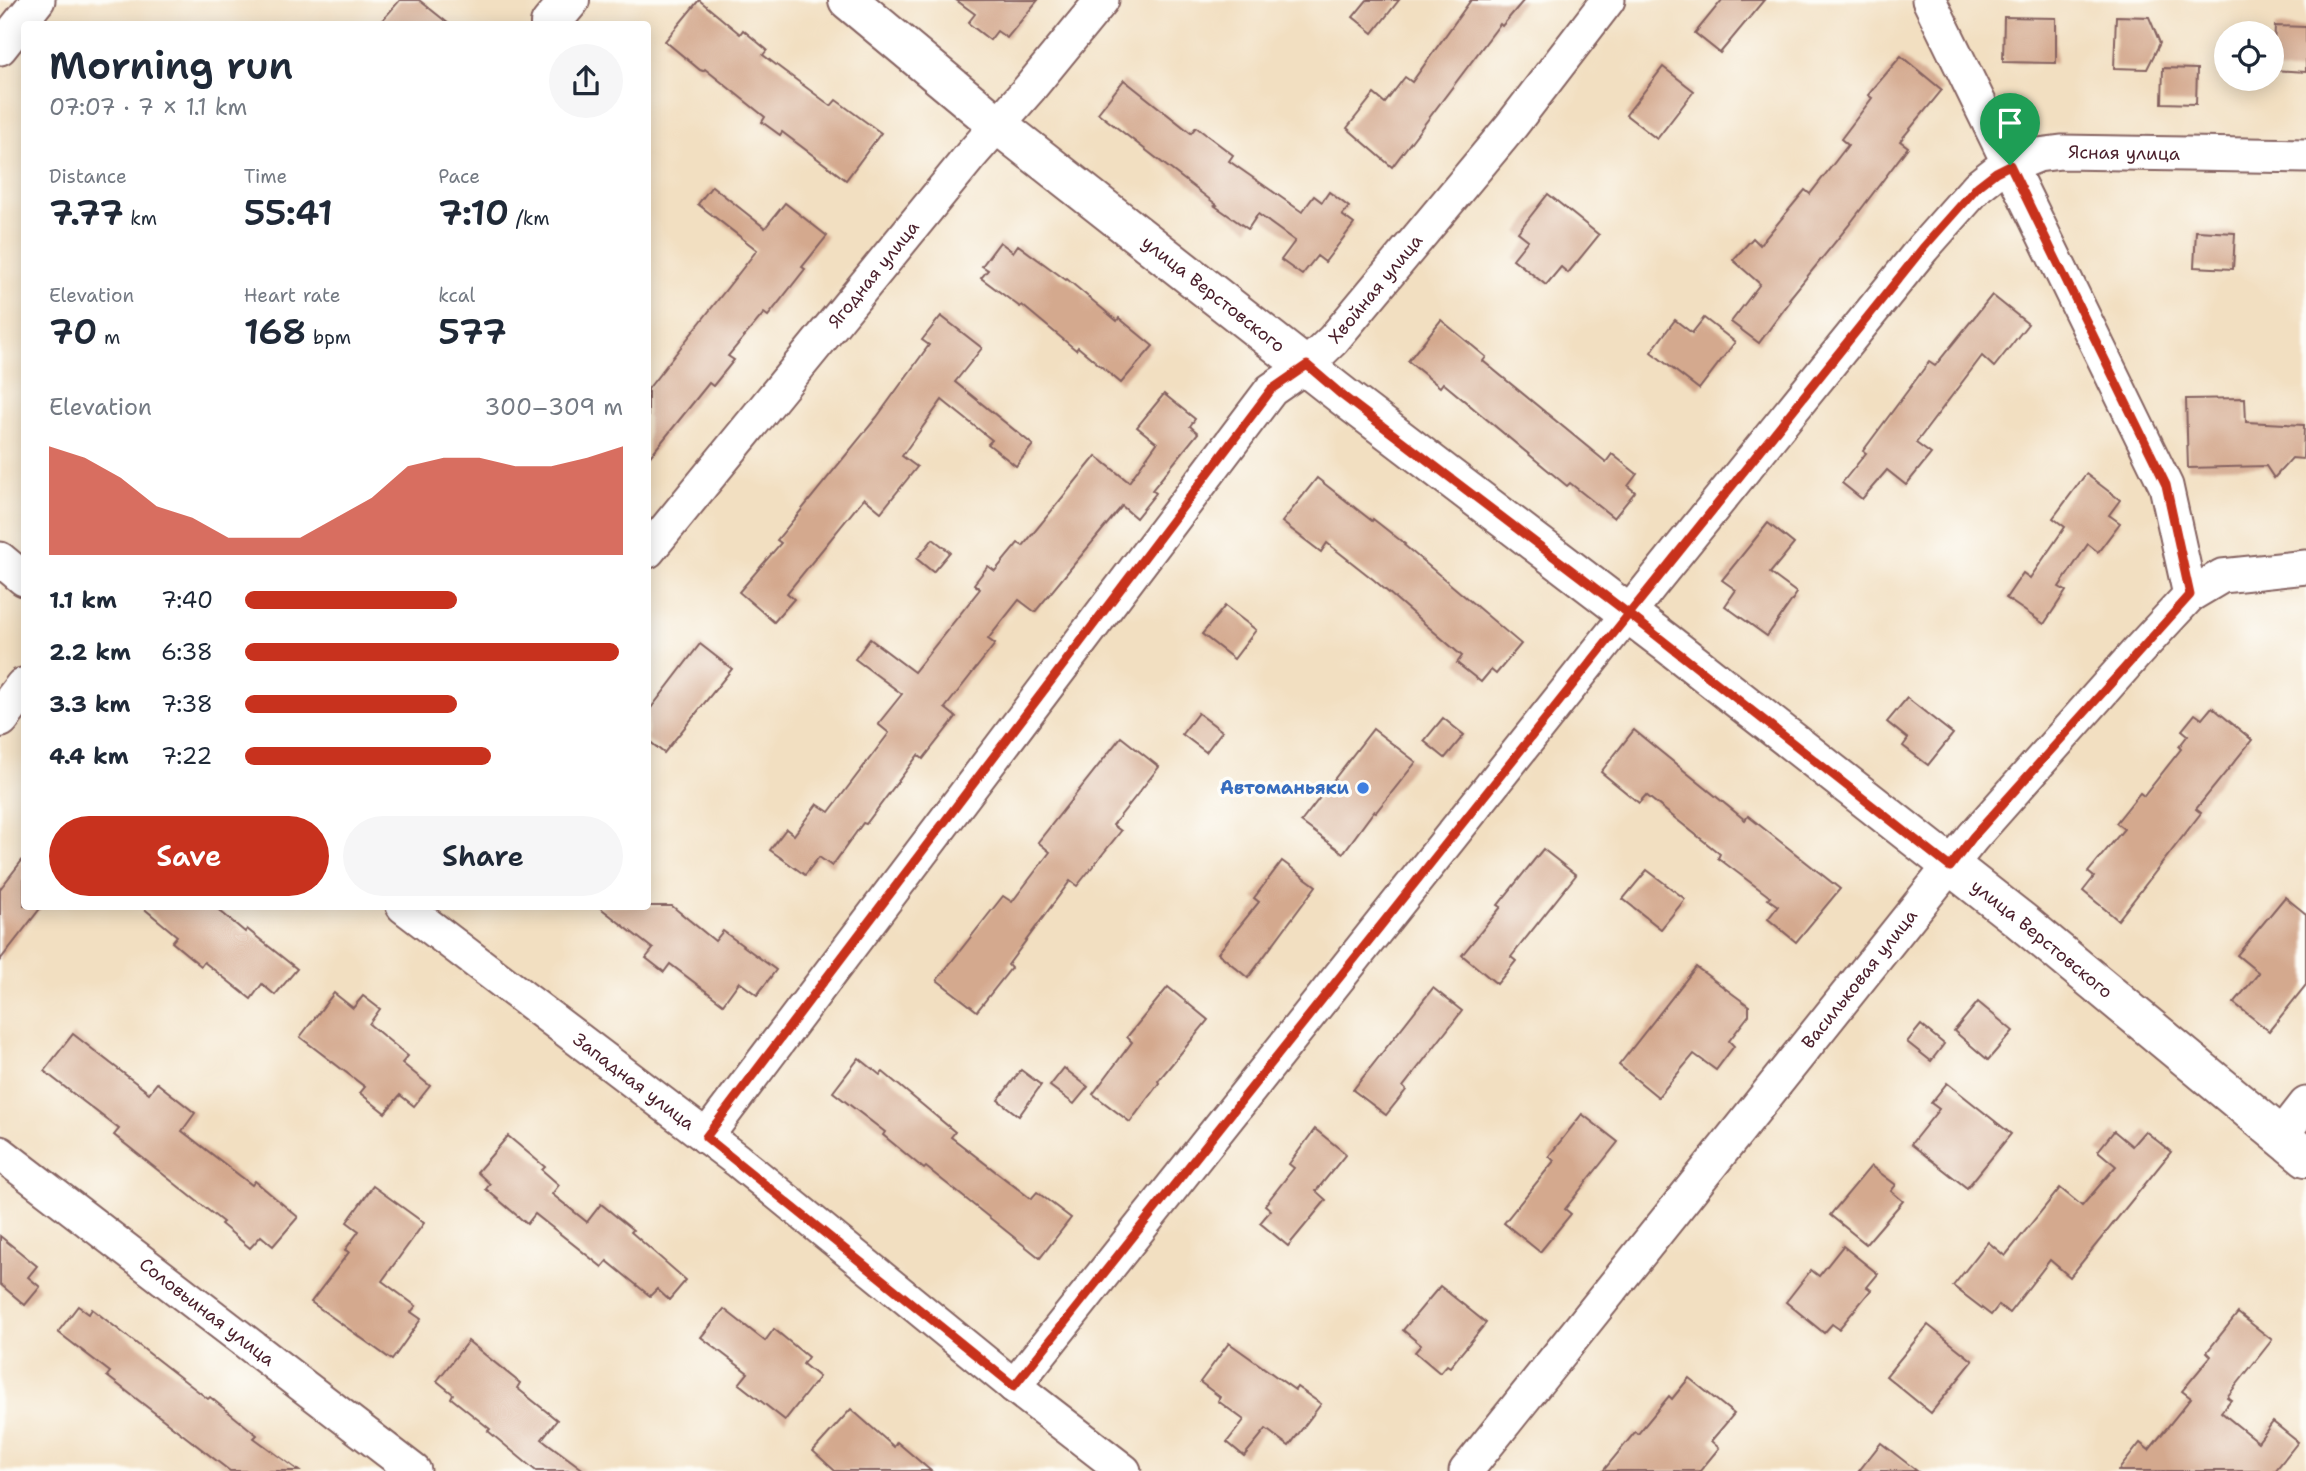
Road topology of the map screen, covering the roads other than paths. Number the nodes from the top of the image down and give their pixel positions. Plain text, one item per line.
1 (38, 0) edge
2 (570, 0) edge
3 (848, 0) edge
4 (1102, 0) edge
5 (1608, 0) edge
6 (1929, 0) edge
7 (21, 21) edge
8 (21, 21) edge
9 (552, 21) edge
10 (0, 48) edge
11 (998, 125) junction
12 (2306, 156) edge
13 (2010, 165) junction
14 (1307, 365) junction
15 (651, 547) edge
16 (0, 559) edge
17 (2306, 567) edge
18 (21, 576) edge
19 (2190, 595) junction
20 (1629, 614) junction
21 (21, 691) edge
22 (0, 718) edge
23 (1950, 867) junction
24 (408, 910) edge
25 (2306, 1104) edge
26 (706, 1137) junction
27 (2293, 1146) edge
28 (0, 1153) edge
29 (1014, 1386) junction
30 (414, 1471) edge
31 (1124, 1471) edge
32 (1466, 1471) edge

1 - 8 street
2 - 9 street
3 - 11 street, улица Верстовского
4 - 11 street, Ягодная улица
5 - 14 street, Хвойная улица
6 - 13 street
7 - 10 street
11 - 14 street, улица Верстовского
11 - 15 street, Ягодная улица
12 - 13 street, Ясная улица
13 - 19 street
13 - 20 street, Ясная улица
14 - 20 street, улица Верстовского
14 - 26 street, Хвойная улица
16 - 18 street
17 - 19 street, Васильковая улица
19 - 23 street, Васильковая улица
20 - 23 street, улица Верстовского
20 - 29 street, Ясная улица
21 - 22 street
23 - 27 street, улица Верстовского
23 - 32 street, Васильковая улица
24 - 26 street, Западная улица
25 - 27 street
26 - 29 street, Западная улица
28 - 30 street, Соловьиная улица
29 - 31 street, Западная улица

